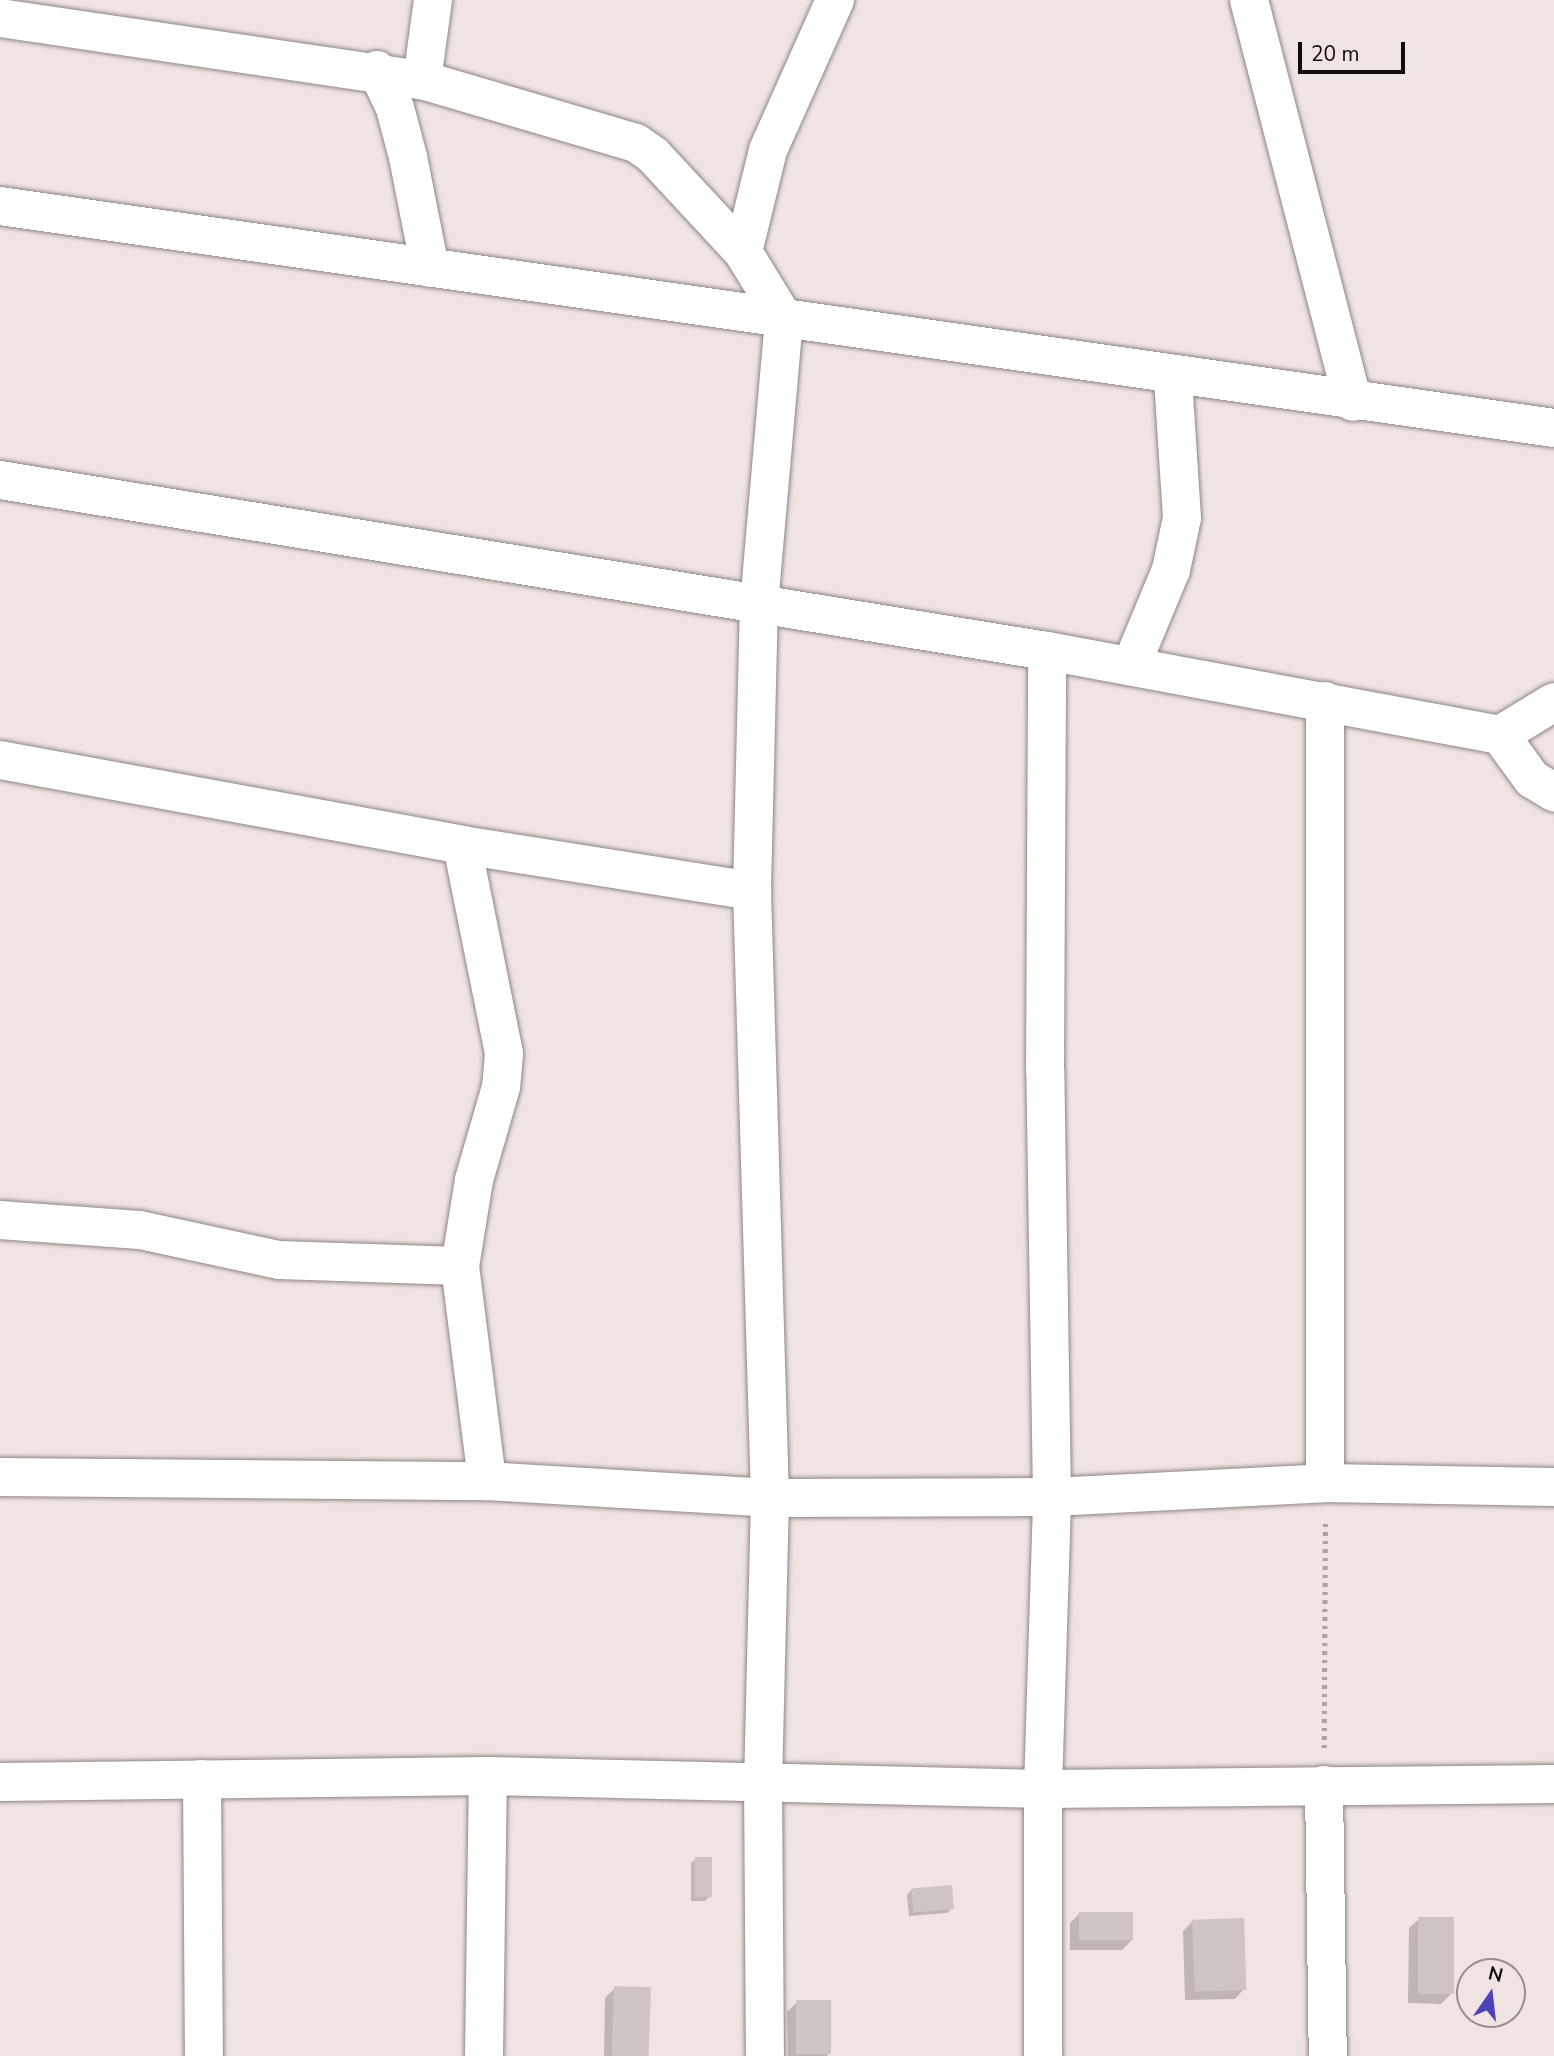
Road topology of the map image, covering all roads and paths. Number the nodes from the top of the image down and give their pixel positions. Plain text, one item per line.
1 (433, 0) edge
2 (835, 0) edge
3 (1249, 0) edge
4 (0, 18) edge
5 (377, 70) junction
6 (422, 80) junction
7 (0, 206) edge
8 (743, 252) junction
9 (430, 268) junction
10 (784, 319) junction
11 (1173, 377) junction
12 (1353, 402) junction
13 (1554, 428) edge
14 (0, 480) edge
15 (759, 602) junction
16 (1047, 651) junction
17 (1131, 666) junction
18 (1325, 701) junction
19 (1554, 702) edge
20 (1500, 734) junction
21 (0, 760) edge
22 (1554, 792) edge
23 (462, 845) junction
24 (752, 891) junction
25 (0, 1220) edge
26 (460, 1266) junction
27 (0, 1477) edge
28 (487, 1481) junction
29 (1325, 1483) junction
30 (1554, 1487) edge
31 (1052, 1497) junction
32 (770, 1498) junction
33 (488, 1776) junction
34 (202, 1779) junction
35 (763, 1779) junction
36 (0, 1782) edge
37 (1554, 1784) edge
38 (1324, 1785) junction
39 (1043, 1789) junction
40 (204, 2056) edge
41 (484, 2056) edge
42 (765, 2056) edge
43 (1043, 2056) edge
44 (1328, 2056) edge

1 - 6 street
2 - 8 street
3 - 12 street
4 - 5 street
5 - 6 street
5 - 9 street
6 - 8 street
7 - 9 street
8 - 10 street
9 - 10 street
10 - 11 street
10 - 15 street
11 - 12 street
11 - 17 street
12 - 13 street
14 - 15 street
15 - 16 street
15 - 24 street
16 - 17 street
16 - 31 street
17 - 18 street
18 - 20 street
18 - 29 street
19 - 20 street
20 - 22 street
21 - 23 street
23 - 24 street
23 - 26 street
24 - 32 street
25 - 26 street
26 - 28 street
27 - 28 street
28 - 32 street
29 - 30 street
29 - 31 street
29 - 38 path
31 - 32 street
31 - 39 street
32 - 35 street
33 - 34 street
33 - 35 street
33 - 41 street
34 - 36 street
34 - 40 street
35 - 39 street
35 - 42 street
37 - 38 street
38 - 39 street
38 - 44 street
39 - 43 street

